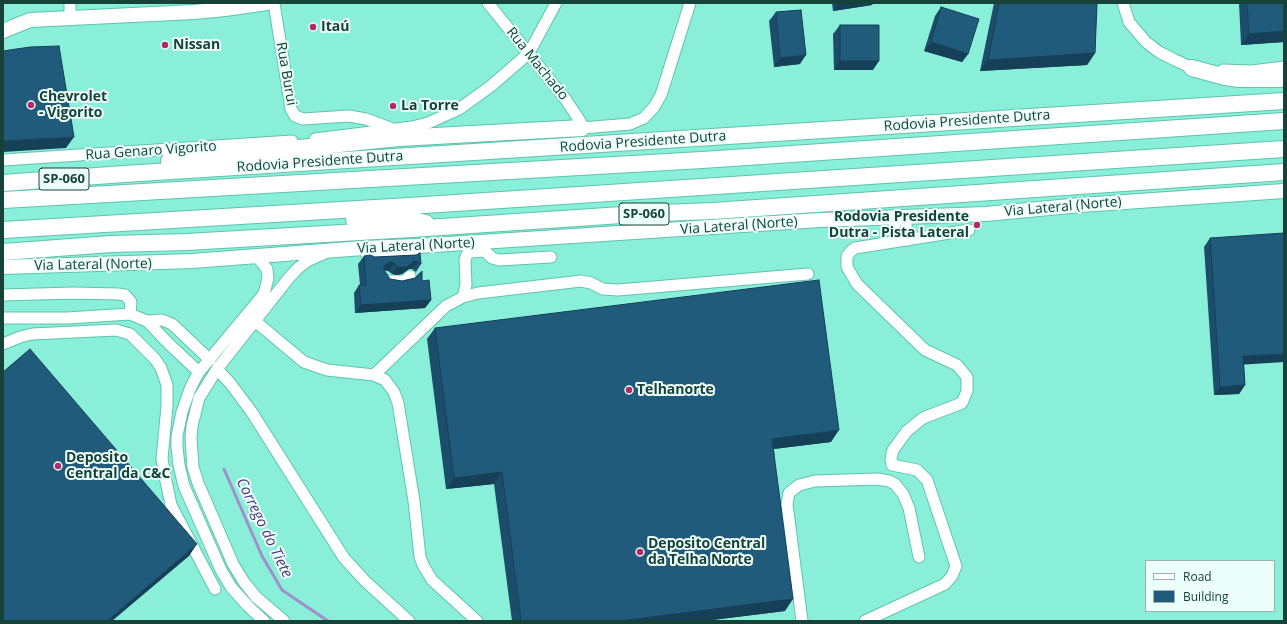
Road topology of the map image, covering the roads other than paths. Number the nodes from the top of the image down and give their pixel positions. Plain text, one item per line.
1 (70, 3) edge
2 (211, 3) edge
3 (267, 3) edge
4 (274, 3) edge
5 (488, 3) edge
6 (556, 3) edge
7 (690, 3) edge
8 (1123, 3) edge
9 (194, 12) junction
10 (70, 18) junction
11 (3, 20) edge
12 (30, 20) junction
13 (3, 31) edge
14 (529, 53) junction
15 (1284, 67) edge
16 (1192, 68) junction
17 (1284, 79) edge
18 (1284, 101) edge
19 (1196, 107) junction
20 (1284, 121) edge
21 (582, 128) junction
22 (393, 129) junction
23 (967, 142) junction
24 (1284, 149) edge
25 (3, 160) edge
26 (1284, 172) edge
27 (124, 174) junction
28 (3, 184) edge
29 (1284, 191) edge
30 (3, 200) edge
31 (900, 218) junction
32 (445, 227) junction
33 (3, 230) edge
34 (969, 230) dead end
35 (3, 238) edge
36 (908, 240) junction
37 (896, 242) junction
38 (332, 250) junction
39 (3, 252) edge
40 (253, 256) junction
41 (551, 257) dead end
42 (3, 267) edge
43 (808, 274) dead end
44 (410, 276) dead end
45 (385, 277) edge
46 (3, 295) edge
47 (462, 297) junction
48 (130, 314) junction
49 (3, 318) edge
50 (147, 321) junction
51 (255, 321) junction
52 (3, 344) edge
53 (213, 364) junction
54 (199, 372) junction
55 (374, 375) junction
56 (892, 465) junction
57 (877, 479) junction
58 (919, 557) dead end
59 (215, 589) dead end
60 (264, 621) edge
61 (284, 621) edge
62 (409, 621) edge
63 (477, 621) edge
64 (802, 621) edge
65 (865, 621) edge

1 - 10 street
2 - 9 main road
3 - 9 main road
4 - 22 street, Rua Burui
5 - 14 street, Rua Machado
6 - 14 street
7 - 21 street
8 - 16 street
9 - 10 main road
10 - 12 main road
11 - 12 main road
12 - 13 main road
14 - 21 street, Rua Machado
14 - 22 street, Rua Genaro Vigorito
15 - 16 street
16 - 17 highway
18 - 19 highway, Rodovia Presidente Dutra / SP-060
19 - 23 highway
19 - 27 highway, Rodovia Presidente Dutra / SP-060
20 - 23 highway, Rodovia Presidente Dutra / SP-060
21 - 27 highway
22 - 25 street, Rua Genaro Vigorito
23 - 30 highway, Rodovia Presidente Dutra / SP-060
24 - 33 highway, SP-060
26 - 32 highway, SP-060
27 - 28 highway, Rodovia Presidente Dutra / SP-060
29 - 31 main road, Via Lateral (Norte)
31 - 36 street
31 - 37 street
31 - 38 main road, Via Lateral (Norte)
32 - 35 highway
32 - 39 highway, SP-060
34 - 36 street
36 - 37 street
37 - 56 street
38 - 40 main road, Via Lateral (Norte)
38 - 51 street
40 - 42 main road, Via Lateral (Norte)
40 - 53 street
41 - 47 street
43 - 47 street
44 - 45 street
46 - 48 street
47 - 55 street
48 - 49 street
48 - 50 street
50 - 53 street
50 - 54 street
51 - 53 street
51 - 55 street
52 - 59 street
53 - 54 street
53 - 61 street
53 - 62 street
54 - 60 street
55 - 63 street
56 - 57 street
56 - 65 street
57 - 58 street
57 - 64 street

